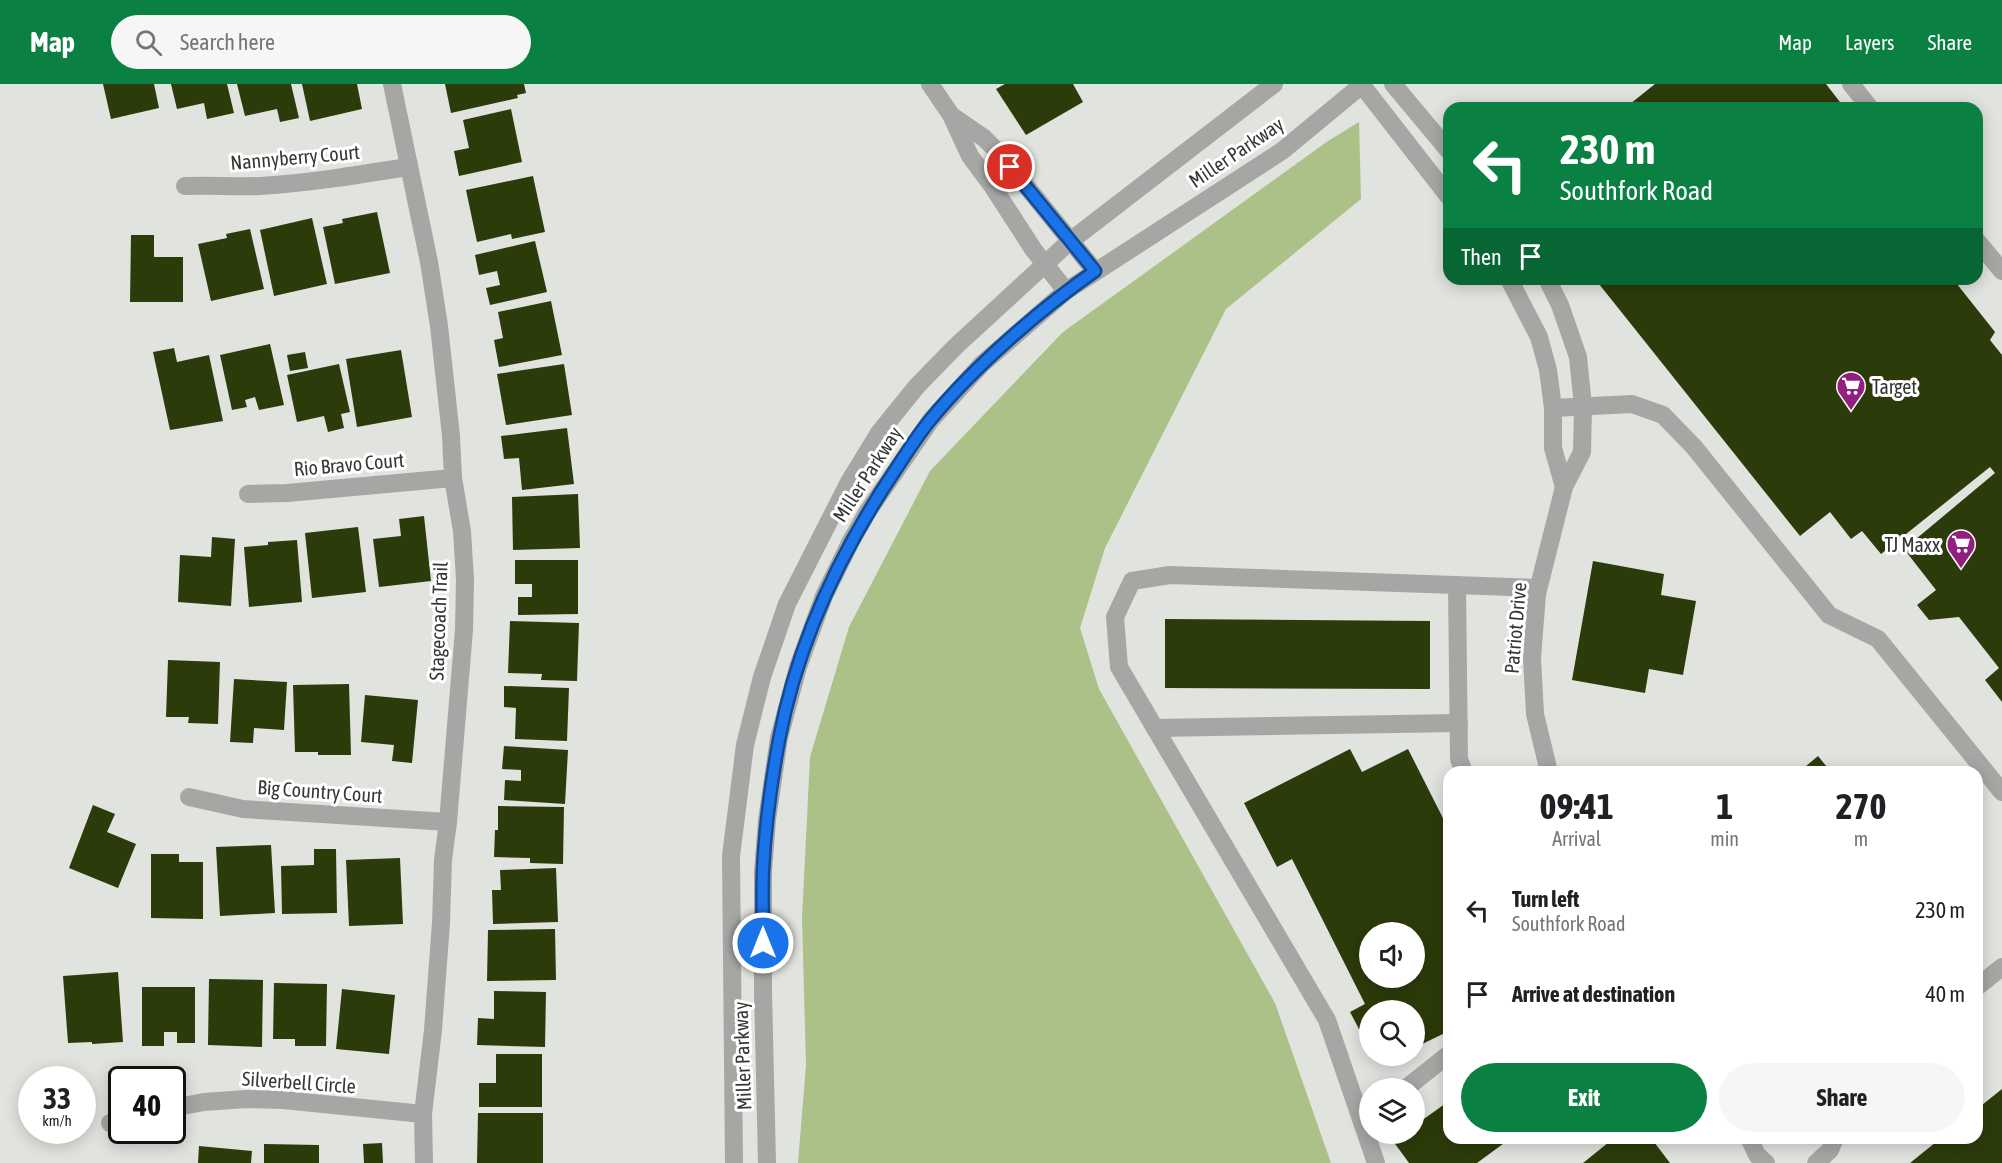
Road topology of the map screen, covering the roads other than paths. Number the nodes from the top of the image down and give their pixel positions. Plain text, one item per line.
1 (392, 84) edge
2 (930, 84) edge
3 (1274, 84) edge
4 (1362, 84) edge
5 (1393, 84) edge
6 (1851, 84) edge
7 (1865, 102) edge
8 (951, 115) junction
9 (1443, 144) edge
10 (407, 167) junction
11 (1020, 178) junction
12 (185, 186) dead end
13 (1443, 189) edge
14 (998, 195) junction
15 (1071, 241) junction
16 (1983, 248) edge
17 (1045, 264) junction
18 (1095, 271) junction
19 (2002, 271) edge
20 (1512, 285) edge
21 (1550, 285) edge
22 (1066, 291) junction
23 (1583, 406) junction
24 (1553, 408) junction
25 (453, 478) junction
26 (1564, 487) junction
27 (248, 494) dead end
28 (1457, 585) junction
29 (1538, 588) junction
30 (1459, 723) junction
31 (1155, 728) junction
32 (1462, 766) edge
33 (1548, 766) edge
34 (1981, 766) edge
35 (1983, 769) edge
36 (2002, 792) edge
37 (189, 797) dead end
38 (448, 822) junction
39 (2002, 968) edge
40 (1983, 982) edge
41 (1443, 1059) edge
42 (1419, 1078) edge
43 (1359, 1102) edge
44 (186, 1105) edge
45 (423, 1114) junction
46 (1372, 1144) edge
47 (1752, 1144) edge
48 (1832, 1144) edge
49 (1820, 1162) edge
50 (424, 1163) edge
51 (734, 1163) edge
52 (767, 1163) edge
53 (1376, 1163) edge
54 (1767, 1163) edge

1 - 10 street, Stagecoach Trail
2 - 8 street
3 - 15 street, Miller Parkway
4 - 13 street
4 - 18 street, Miller Parkway
5 - 9 street
6 - 7 street
8 - 11 street
8 - 14 street
10 - 12 street, Nannyberry Court
10 - 25 street, Stagecoach Trail
11 - 14 street
11 - 15 street
14 - 17 street
15 - 17 street, Miller Parkway
15 - 18 street
16 - 19 street
17 - 22 street
17 - 51 street, Miller Parkway
18 - 22 street, Miller Parkway
20 - 24 street
21 - 23 street, Patriot Drive
22 - 52 street, Miller Parkway
23 - 24 street
23 - 26 street, Patriot Drive
23 - 34 street
24 - 26 street
25 - 27 street, Rio Bravo Court
25 - 38 street, Stagecoach Trail
26 - 29 street, Patriot Drive
28 - 29 street
28 - 30 street
28 - 31 street
29 - 33 street, Patriot Drive
30 - 31 street
30 - 32 street
31 - 43 street
35 - 36 street
37 - 38 street, Big Country Court
38 - 45 street, Stagecoach Trail
39 - 40 street
41 - 42 street
44 - 45 street, Silverbell Circle
45 - 50 street, Stagecoach Trail
46 - 53 street
47 - 54 street
48 - 49 street

